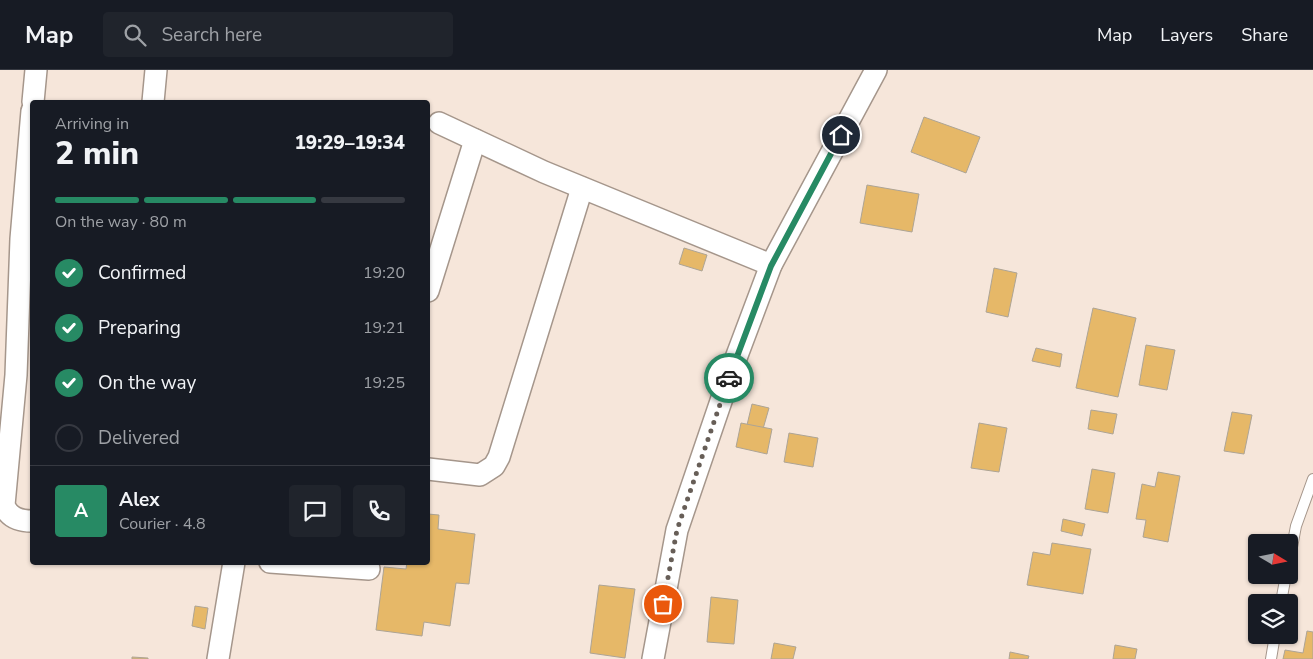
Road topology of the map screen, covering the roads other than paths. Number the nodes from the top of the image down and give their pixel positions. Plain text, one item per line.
1 (36, 70) edge
2 (156, 70) edge
3 (876, 70) edge
4 (33, 100) edge
5 (153, 100) edge
6 (439, 123) dead end
7 (475, 140) junction
8 (30, 162) edge
9 (582, 188) junction
10 (27, 239) edge
11 (771, 266) junction
12 (430, 285) edge
13 (24, 375) edge
14 (430, 468) edge
15 (1313, 479) edge
16 (30, 521) edge
17 (1294, 534) edge
18 (234, 565) edge
19 (312, 565) edge
20 (368, 569) dead end
21 (1274, 644) edge
22 (218, 659) edge
23 (653, 659) edge
24 (1271, 659) edge

1 - 4 street
2 - 5 street
3 - 11 street
6 - 7 street
7 - 9 street
7 - 12 street
8 - 10 street
9 - 11 street
9 - 14 street
10 - 13 street
11 - 23 street
13 - 16 street
15 - 17 lane
18 - 22 street
19 - 20 street
21 - 24 lane

